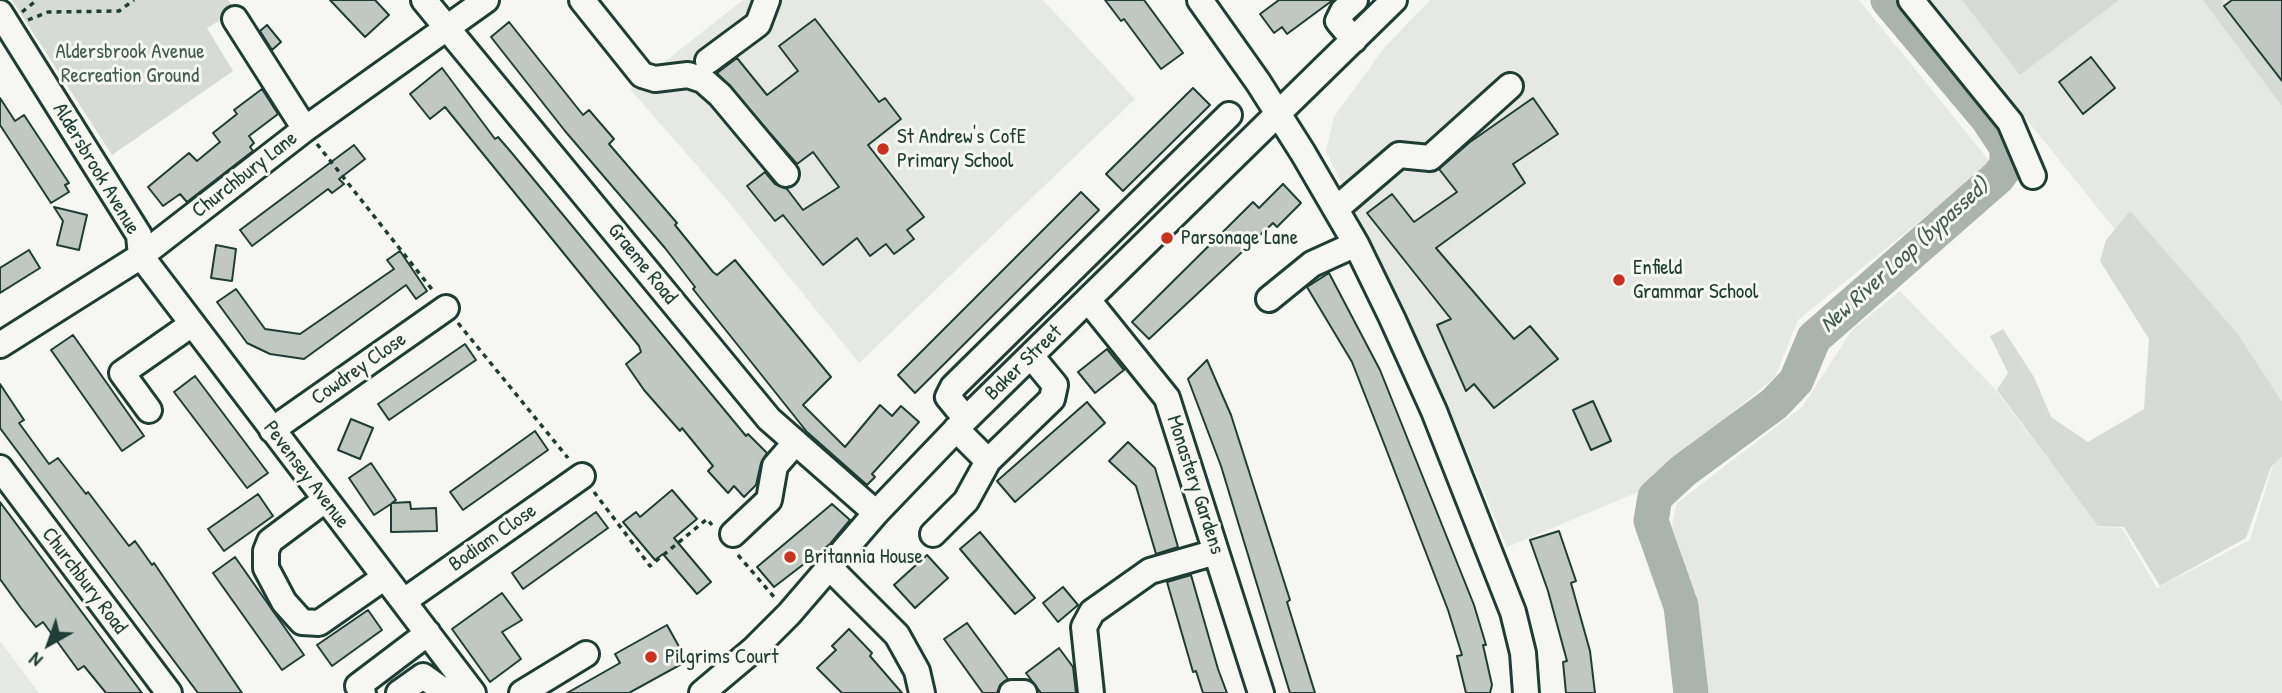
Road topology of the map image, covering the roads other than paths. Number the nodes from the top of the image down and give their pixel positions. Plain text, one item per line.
1 (424, 0) edge
2 (486, 0) edge
3 (582, 0) edge
4 (1200, 0) edge
5 (1355, 0) edge
6 (1394, 0) edge
7 (1911, 0) edge
8 (775, 1) edge
9 (235, 19) dead end
10 (11, 22) edge
11 (448, 27) junction
12 (1354, 40) junction
13 (708, 61) dead end
14 (1510, 86) dead end
15 (1279, 114) junction
16 (1229, 115) dead end
17 (305, 129) junction
18 (786, 174) dead end
19 (2033, 176) dead end
20 (1147, 196) junction
21 (1336, 209) junction
22 (1171, 219) junction
23 (1356, 244) junction
24 (141, 256) junction
25 (1269, 299) dead end
26 (1088, 300) junction
27 (446, 308) road end
28 (192, 324) junction
29 (0, 345) edge
30 (1031, 356) junction
31 (149, 410) dead end
32 (961, 424) junction
33 (272, 430) junction
34 (795, 443) junction
35 (988, 461) junction
36 (1, 473) edge
37 (582, 476) road end
38 (325, 500) junction
39 (876, 513) junction
40 (933, 534) dead end
41 (728, 538) road end
42 (1216, 552) junction
43 (829, 567) junction
44 (385, 578) junction
45 (404, 601) junction
46 (428, 633) junction
47 (586, 654) dead end
48 (471, 691) edge
49 (169, 693) edge
50 (363, 693) edge
51 (399, 693) edge
52 (522, 693) edge
53 (702, 693) edge
54 (922, 693) edge
55 (1012, 693) edge
56 (1024, 693) edge
57 (1091, 693) edge
58 (1261, 693) edge
59 (1526, 693) edge

1 - 11 street, Graeme Road
2 - 11 street, Churchbury Lane
3 - 18 street
4 - 15 street
5 - 12 street
6 - 12 street, Baker Street
7 - 19 street
8 - 13 street
9 - 17 street
10 - 24 street, Aldersbrook Avenue
11 - 17 street, Churchbury Lane
11 - 34 street, Graeme Road
12 - 15 street, Baker Street
14 - 21 street
15 - 21 street
15 - 22 street, Baker Street
16 - 20 street
17 - 24 street, Churchbury Lane
20 - 22 street
20 - 32 street
21 - 23 street
22 - 26 street, Baker Street
23 - 25 street
23 - 59 street
24 - 28 street, Pevensey Avenue
24 - 29 street, Churchbury Lane
26 - 30 street, Baker Street
26 - 42 street, Monastery Gardens
27 - 33 street, Cowdrey Close
28 - 31 street
28 - 33 street, Pevensey Avenue
30 - 32 street, Baker Street
30 - 35 street
32 - 35 street
32 - 39 street, Baker Street
33 - 38 street, Pevensey Avenue
34 - 39 street, Graeme Road
34 - 41 street
35 - 40 street
36 - 49 street, Churchbury Road
37 - 45 street, Bodiam Close
38 - 44 street, Pevensey Avenue
38 - 44 street
39 - 43 street, Baker Street
42 - 57 street
42 - 58 street, Monastery Gardens
43 - 53 street, Baker Street
43 - 54 street
44 - 45 street, Pevensey Avenue
45 - 46 street, Pevensey Avenue
46 - 48 street, Pevensey Avenue
46 - 50 street
47 - 52 street
48 - 51 street
55 - 56 street

